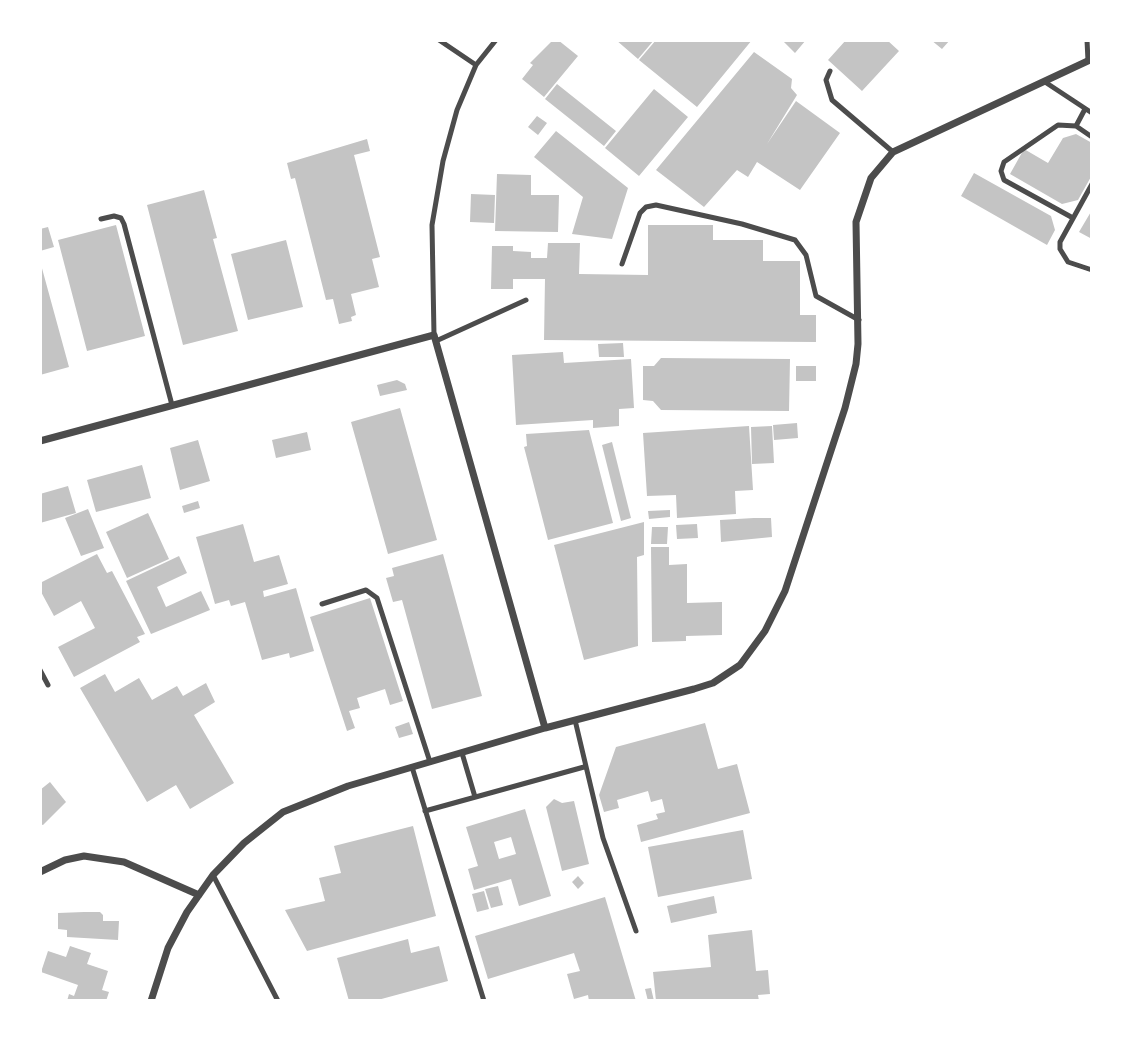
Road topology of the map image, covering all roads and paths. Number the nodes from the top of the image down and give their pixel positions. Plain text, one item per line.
1 (439, 40) edge
2 (496, 40) edge
3 (1087, 40) edge
4 (1090, 60) edge
5 (476, 65) junction
6 (830, 71) dead end
7 (1045, 82) junction
8 (1085, 109) junction
9 (1092, 113) edge
10 (1076, 126) junction
11 (1092, 137) edge
12 (894, 152) junction
13 (1092, 184) edge
14 (1073, 218) junction
15 (101, 219) dead end
16 (622, 264) dead end
17 (1092, 271) edge
18 (526, 300) dead end
19 (859, 320) junction
20 (435, 338) junction
21 (172, 405) junction
22 (40, 441) edge
23 (322, 604) dead end
24 (40, 670) edge
25 (48, 685) dead end
26 (575, 720) junction
27 (545, 728) junction
28 (462, 753) junction
29 (430, 762) junction
30 (584, 766) junction
31 (412, 767) junction
32 (475, 797) junction
33 (425, 811) junction
34 (40, 872) edge
35 (213, 876) junction
36 (199, 895) junction
37 (636, 931) dead end
38 (151, 1001) edge
39 (278, 1001) edge
40 (484, 1001) edge

1 - 5 lane
2 - 5 lane
3 - 4 lane
4 - 7 street
5 - 20 lane
6 - 12 lane
7 - 8 lane
7 - 12 street
8 - 9 lane
8 - 10 lane
10 - 11 lane
10 - 14 lane
12 - 19 street
13 - 14 lane
14 - 17 lane
15 - 21 lane
16 - 19 lane
18 - 20 lane
19 - 26 street
20 - 21 street
20 - 27 street
21 - 22 street
23 - 29 lane
24 - 25 lane
26 - 27 street
26 - 30 lane
27 - 28 street
28 - 29 street
28 - 32 lane
29 - 31 street
30 - 32 lane
30 - 37 lane
31 - 33 lane
31 - 35 street
32 - 33 lane
33 - 40 lane
34 - 36 street
35 - 36 street
35 - 39 lane
36 - 38 street

